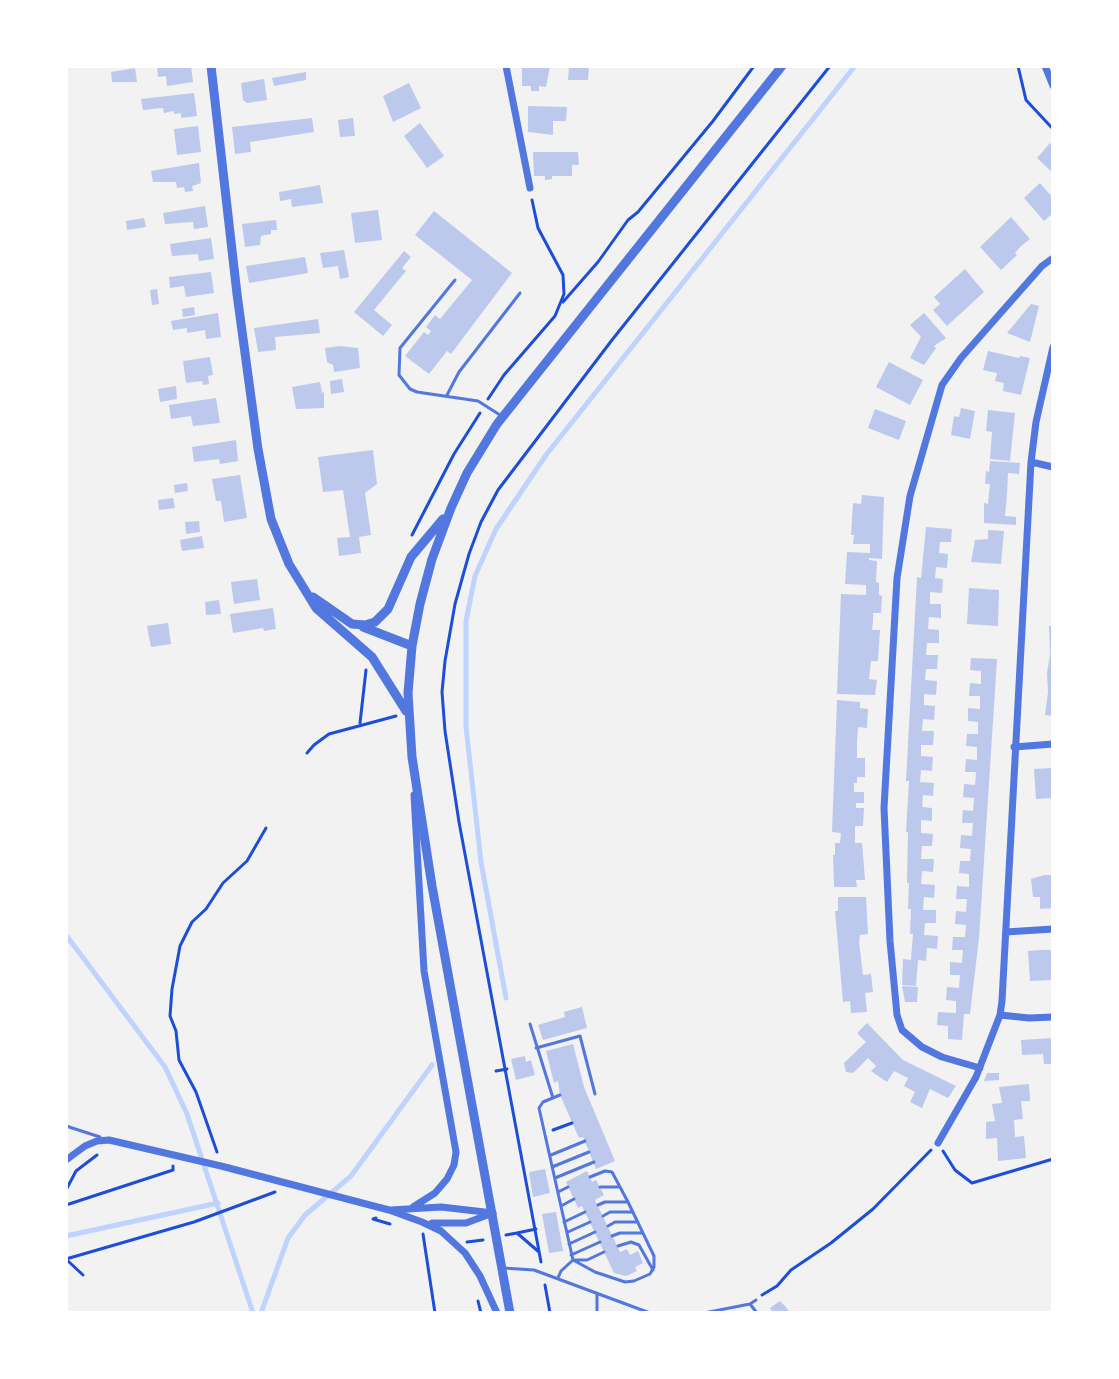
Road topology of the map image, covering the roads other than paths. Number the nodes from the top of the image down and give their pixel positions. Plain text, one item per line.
1 (211, 66) edge
2 (506, 66) edge
3 (782, 66) edge
4 (1045, 66) edge
5 (1053, 86) edge
6 (530, 188) road end
7 (1053, 258) edge
8 (455, 280) dead end
9 (520, 293) dead end
10 (1053, 347) edge
11 (1051, 360) edge
12 (447, 395) junction
13 (503, 417) junction
14 (1031, 462) junction
15 (1053, 467) edge
16 (451, 508) junction
17 (303, 586) junction
18 (356, 625) junction
19 (412, 646) junction
20 (408, 714) junction
21 (1053, 744) edge
22 (1014, 747) junction
23 (412, 757) junction
24 (1053, 929) edge
25 (1006, 932) junction
26 (1000, 1015) junction
27 (1053, 1017) edge
28 (530, 1024) dead end
29 (536, 1048) junction
30 (980, 1068) junction
31 (595, 1094) dead end
32 (560, 1095) dead end
33 (553, 1098) junction
34 (66, 1126) edge
35 (109, 1140) junction
36 (585, 1141) dead end
37 (938, 1143) road end
38 (589, 1152) dead end
39 (550, 1155) junction
40 (66, 1160) edge
41 (594, 1162) dead end
42 (552, 1167) junction
43 (590, 1177) dead end
44 (555, 1178) junction
45 (568, 1187) dead end
46 (600, 1187) dead end
47 (621, 1187) junction
48 (558, 1192) junction
49 (574, 1199) dead end
50 (628, 1202) junction
51 (598, 1205) dead end
52 (561, 1206) junction
53 (413, 1207) junction
54 (389, 1210) junction
55 (585, 1212) dead end
56 (633, 1212) junction
57 (493, 1213) junction
58 (603, 1216) dead end
59 (422, 1222) junction
60 (564, 1222) junction
61 (590, 1222) dead end
62 (638, 1222) junction
63 (608, 1226) dead end
64 (595, 1232) dead end
65 (567, 1233) junction
66 (643, 1233) junction
67 (612, 1236) dead end
68 (600, 1242) dead end
69 (569, 1244) junction
70 (618, 1246) dead end
71 (604, 1252) dead end
72 (572, 1258) junction
73 (503, 1268) junction
74 (653, 1270) junction
75 (558, 1278) junction
76 (597, 1293) junction
77 (756, 1300) road end
78 (750, 1304) junction
79 (497, 1313) edge
80 (510, 1313) edge
81 (597, 1313) edge
82 (650, 1313) edge
83 (704, 1313) edge
84 (757, 1313) edge

1 - 17 street
2 - 6 street
3 - 13 street
4 - 5 street
7 - 30 street
8 - 12 lane
9 - 12 lane
10 - 11 street
11 - 14 street
12 - 13 lane
13 - 16 street
14 - 15 street
14 - 22 street
16 - 18 street
16 - 19 street
17 - 18 street
17 - 20 street
18 - 19 street
19 - 20 street
20 - 23 street
21 - 22 street
22 - 25 street
23 - 53 street
23 - 57 street
24 - 25 street
25 - 26 street
26 - 27 street
26 - 30 street
28 - 29 lane
29 - 31 lane
29 - 33 lane
30 - 37 street
32 - 33 lane
33 - 39 lane
34 - 35 lane
35 - 40 street
35 - 54 street
36 - 39 lane
38 - 42 lane
39 - 42 lane
41 - 44 lane
42 - 44 lane
43 - 47 lane
44 - 48 lane
45 - 48 lane
46 - 47 lane
47 - 50 lane
48 - 52 lane
49 - 52 lane
50 - 51 lane
50 - 56 lane
52 - 60 lane
53 - 54 street
53 - 57 street
54 - 59 street
55 - 60 lane
56 - 58 lane
56 - 62 lane
57 - 59 street
57 - 73 street
59 - 79 street
60 - 65 lane
61 - 65 lane
62 - 63 lane
62 - 66 lane
64 - 69 lane
65 - 69 lane
66 - 67 lane
66 - 74 lane
68 - 72 lane
69 - 72 lane
70 - 74 lane
71 - 72 lane
72 - 74 lane
72 - 75 lane
73 - 75 lane
73 - 80 street
75 - 76 lane
76 - 81 lane
76 - 82 lane
77 - 78 lane
78 - 83 lane
78 - 84 lane

